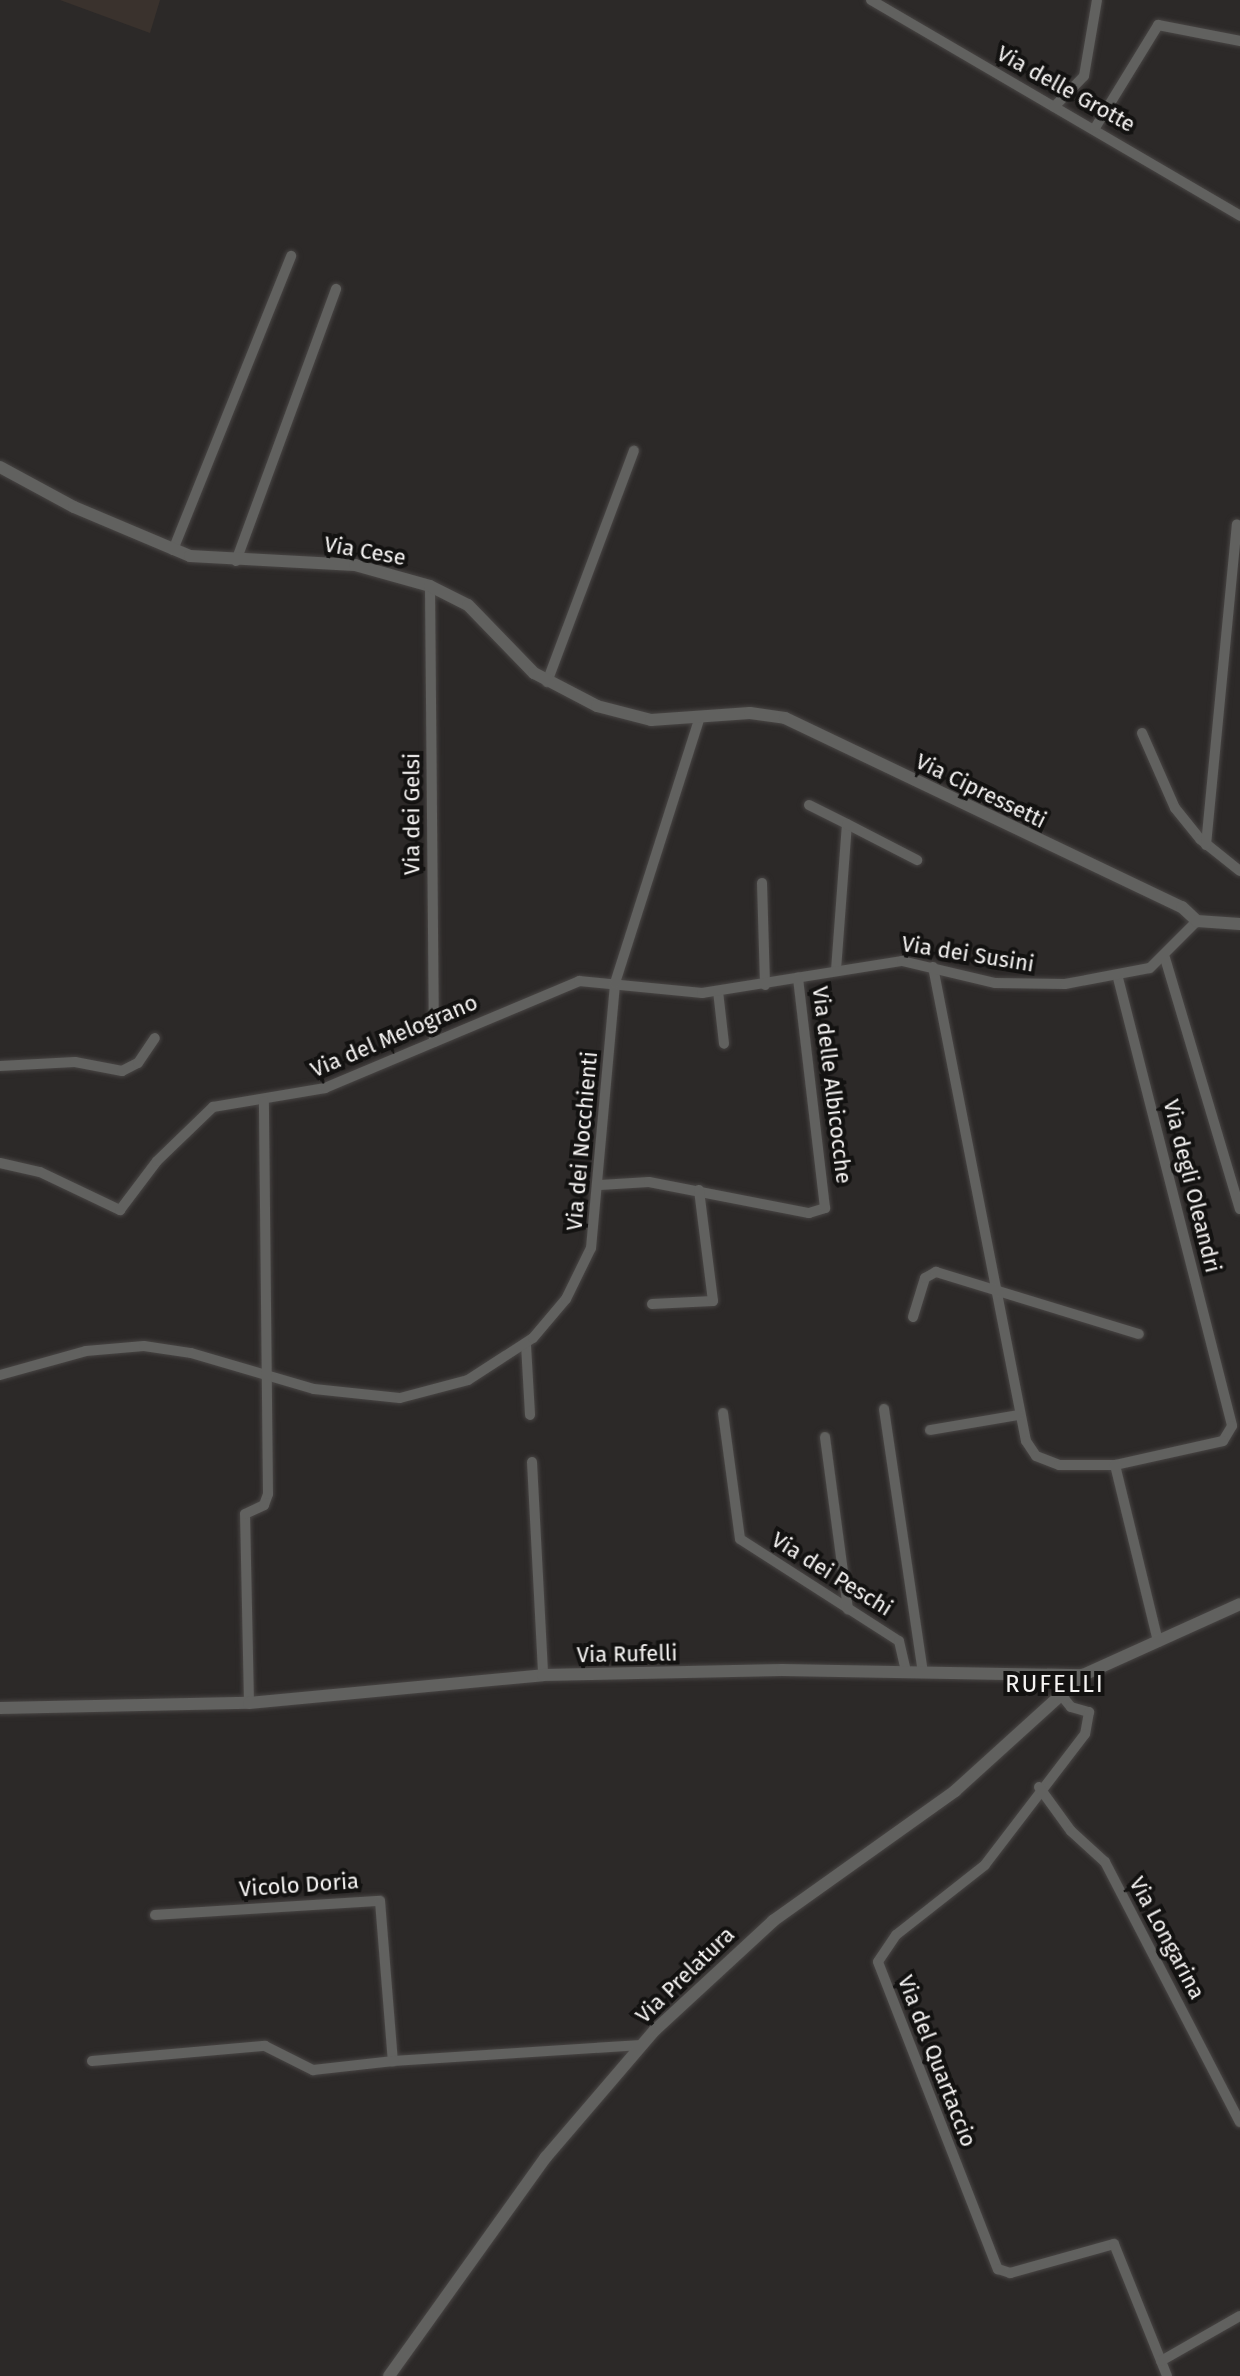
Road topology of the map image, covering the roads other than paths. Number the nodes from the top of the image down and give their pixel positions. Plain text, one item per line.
1 (871, 0) edge
2 (1097, 0) edge
3 (1240, 41) edge
4 (1054, 107) junction
5 (1095, 128) junction
6 (1240, 216) edge
7 (291, 256) dead end
8 (336, 289) dead end
9 (634, 451) dead end
10 (0, 467) edge
11 (1237, 524) dead end
12 (173, 550) junction
13 (236, 561) junction
14 (430, 586) junction
15 (547, 682) junction
16 (699, 720) junction
17 (1142, 733) dead end
18 (809, 805) dead end
19 (847, 824) junction
20 (1206, 845) junction
21 (917, 860) dead end
22 (1240, 871) edge
23 (762, 883) dead end
24 (1197, 921) junction
25 (1240, 924) edge
26 (1165, 958) junction
27 (933, 967) junction
28 (836, 970) junction
29 (953, 976) junction
30 (798, 978) junction
31 (1118, 978) junction
32 (615, 983) junction
33 (765, 985) junction
34 (718, 991) junction
35 (945, 1015) junction
36 (155, 1038) dead end
37 (434, 1042) junction
38 (724, 1044) dead end
39 (0, 1066) edge
40 (264, 1101) junction
41 (0, 1163) edge
42 (600, 1185) junction
43 (699, 1190) junction
44 (1240, 1209) edge
45 (994, 1291) junction
46 (652, 1304) dead end
47 (913, 1317) dead end
48 (1139, 1334) dead end
49 (526, 1345) junction
50 (0, 1375) edge
51 (268, 1378) junction
52 (884, 1409) dead end
53 (723, 1413) dead end
54 (530, 1415) dead end
55 (1019, 1415) junction
56 (930, 1430) dead end
57 (825, 1437) dead end
58 (532, 1462) dead end
59 (1115, 1465) junction
60 (1240, 1604) edge
61 (848, 1609) junction
62 (1158, 1642) junction
63 (906, 1672) junction
64 (923, 1672) junction
65 (543, 1675) junction
66 (1083, 1675) junction
67 (1062, 1696) junction
68 (249, 1703) junction
69 (0, 1708) edge
70 (1039, 1787) junction
71 (155, 1915) dead end
72 (641, 2045) junction
73 (92, 2061) dead end
74 (393, 2061) junction
75 (1240, 2122) edge
76 (1240, 2316) edge
77 (1161, 2361) junction
78 (389, 2376) edge
79 (1167, 2376) edge

1 - 4 street, Via delle Grotte
2 - 4 street
3 - 5 street
4 - 5 street, Via delle Grotte
5 - 6 street, Via delle Grotte
7 - 12 street
8 - 13 street
9 - 15 street
10 - 12 street, Via Cese
11 - 20 street
12 - 13 street, Via Cese
13 - 14 street, Via Cese
14 - 15 street, Via Cese
14 - 37 street, Via dei Gelsi
15 - 16 street, Via Cese
16 - 24 street, Via Cipressetti
16 - 32 street, Via dei Nocchienti
17 - 20 street
18 - 19 street
19 - 21 street
19 - 28 street
20 - 22 street
23 - 33 street
24 - 25 street
24 - 26 street
26 - 31 street, Via dei Susini
26 - 44 street
27 - 28 street, Via dei Susini
27 - 29 street, Via dei Susini
27 - 35 street
28 - 30 street, Via dei Susini
29 - 31 street, Via dei Susini
29 - 35 street
30 - 33 street, Via dei Susini
30 - 43 street, Via delle Albicocche
31 - 59 street, Via degli Oleandri
32 - 34 street, Via dei Susini
32 - 37 street, Via del Melograno
32 - 42 street, Via dei Nocchienti
33 - 34 street, Via dei Susini
34 - 38 street
35 - 45 street
36 - 39 street
37 - 40 street, Via del Melograno
40 - 41 street, Via del Melograno
40 - 51 street
42 - 43 street, Via delle Albicocche
42 - 49 street, Via dei Nocchienti
43 - 46 street
45 - 47 street
45 - 48 street
45 - 55 street
49 - 51 street, Via dei Nocchienti
49 - 54 street
50 - 51 street, Via dei Nocchienti
51 - 68 street
52 - 64 street
53 - 61 street, Via dei Peschi
55 - 56 street
55 - 59 street
57 - 61 street
58 - 65 street
59 - 62 street
60 - 62 street, Via Rufelli
61 - 63 street, Via dei Peschi
62 - 66 street, Via Rufelli
63 - 64 street, Via Rufelli
63 - 65 street, Via Rufelli
64 - 66 street, Via Rufelli
65 - 68 street, Via Rufelli
66 - 67 street, Via Prelatura
67 - 70 street, Via del Quartaccio
67 - 72 street, Via Prelatura
68 - 69 street, Via Rufelli
70 - 75 street, Via Longarina
70 - 77 street, Via del Quartaccio
71 - 74 street, Vicolo Doria
72 - 74 street
72 - 78 street, Via Prelatura
73 - 74 street
76 - 77 street
77 - 79 street, Via del Quartaccio

